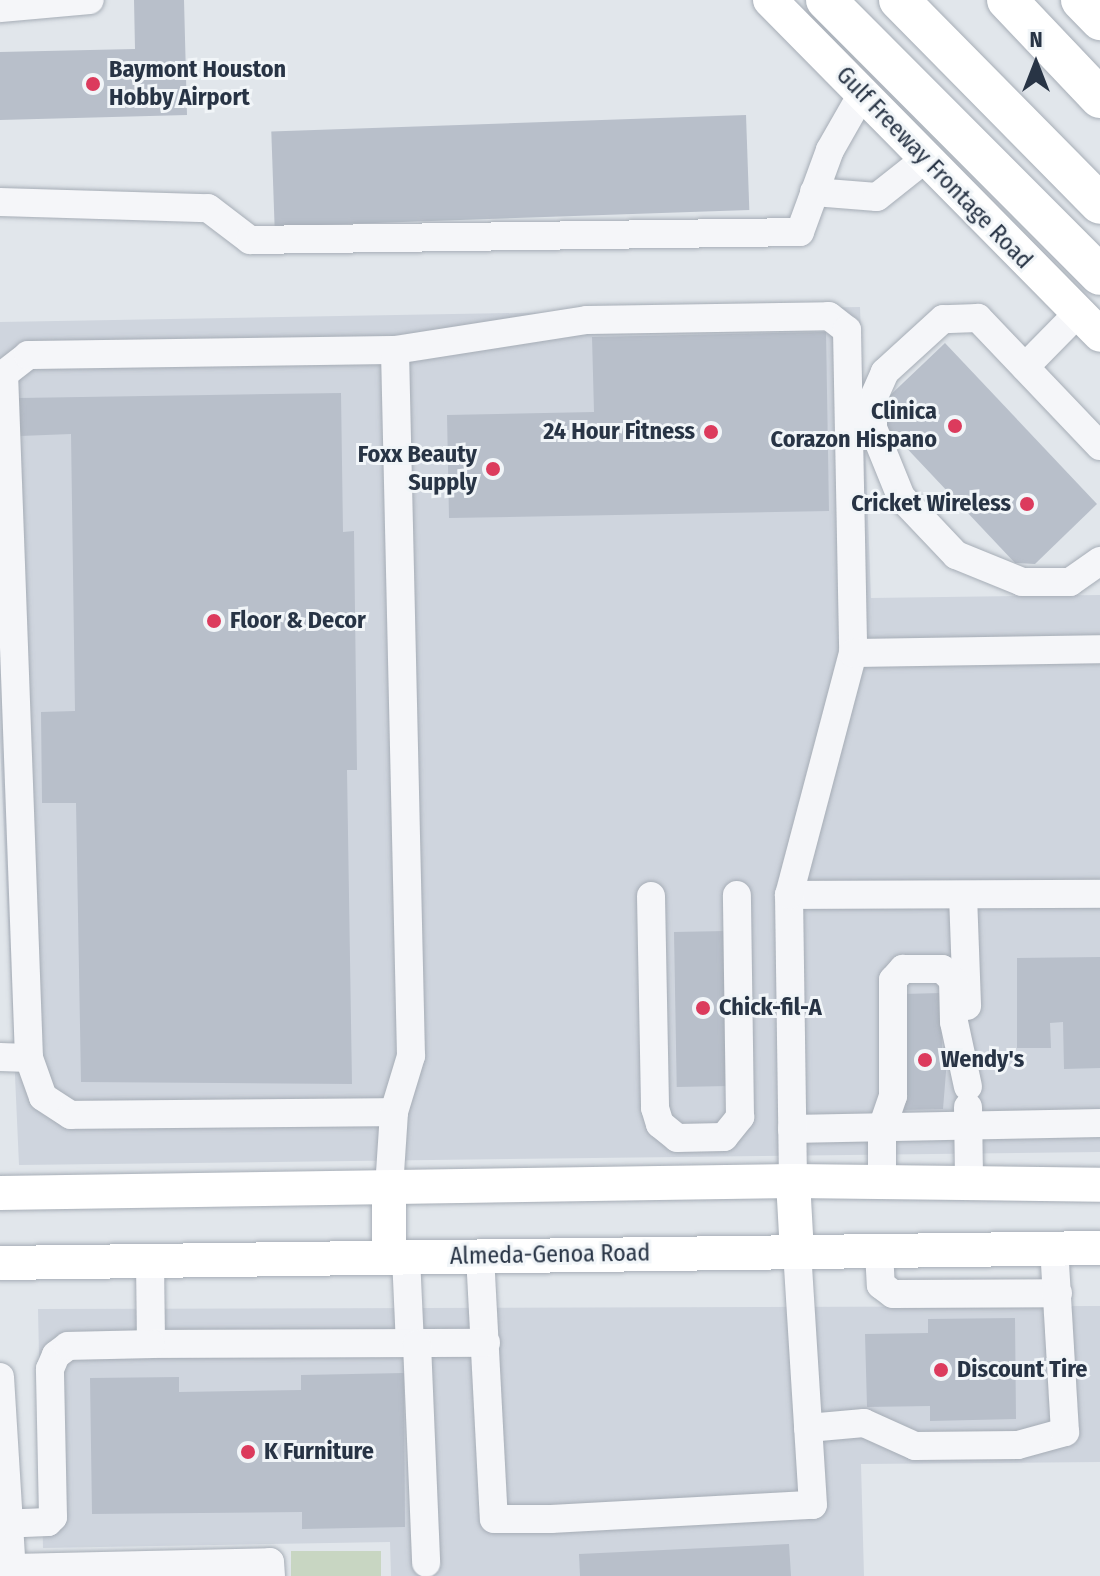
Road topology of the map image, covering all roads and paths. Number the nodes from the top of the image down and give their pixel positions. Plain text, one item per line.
1 (90, 0) edge
2 (770, 0) edge
3 (826, 0) edge
4 (899, 0) edge
5 (1007, 0) edge
6 (1081, 0) edge
7 (7, 4) edge
8 (1100, 20) edge
9 (862, 94) junction
10 (1100, 98) edge
11 (925, 159) junction
12 (814, 192) junction
13 (0, 202) edge
14 (1100, 204) edge
15 (1100, 275) edge
16 (1089, 324) edge
17 (395, 350) junction
18 (1025, 367) junction
19 (1100, 446) edge
20 (5, 558) edge
21 (1100, 561) edge
22 (1100, 649) edge
23 (853, 653) junction
24 (1100, 894) edge
25 (737, 895) dead end
26 (789, 895) junction
27 (963, 895) junction
28 (651, 896) dead end
29 (0, 1057) edge
30 (29, 1058) junction
31 (968, 1087) junction
32 (394, 1112) junction
33 (1100, 1123) edge
34 (969, 1126) junction
35 (882, 1128) junction
36 (792, 1129) junction
37 (793, 1181) junction
38 (882, 1181) junction
39 (969, 1182) junction
40 (1100, 1185) edge
41 (389, 1188) junction
42 (0, 1193) edge
43 (1054, 1247) junction
44 (1100, 1248) edge
45 (879, 1251) junction
46 (797, 1252) junction
47 (480, 1255) junction
48 (398, 1257) junction
49 (150, 1261) junction
50 (0, 1263) edge
51 (1058, 1293) junction
52 (486, 1343) junction
53 (151, 1344) junction
54 (413, 1344) junction
55 (0, 1377) edge
56 (808, 1428) junction
57 (4, 1524) edge
58 (426, 1563) dead end
59 (12, 1572) edge
60 (271, 1576) edge

1 - 7 street
2 - 9 main road, Gulf Freeway Frontage Road
3 - 15 highway
4 - 14 highway
5 - 10 highway
6 - 8 highway
9 - 11 main road, Gulf Freeway Frontage Road
9 - 12 street
11 - 12 street
11 - 16 main road, Gulf Freeway Frontage Road
12 - 13 street
16 - 18 street
17 - 20 street
17 - 23 street
17 - 32 street
18 - 19 street
18 - 21 street
20 - 30 street
22 - 23 street
23 - 26 street
24 - 27 street
25 - 28 street
26 - 27 street
26 - 36 street
27 - 31 street
29 - 30 street
30 - 32 street
31 - 34 street
31 - 35 street
32 - 41 street
33 - 34 street
34 - 35 street
34 - 39 street
35 - 36 street
35 - 38 street
36 - 37 street
37 - 38 main road
37 - 41 main road
37 - 46 main road
38 - 39 main road
39 - 40 main road
41 - 42 main road
41 - 48 main road
43 - 44 main road, Almeda-Genoa Road
43 - 45 main road, Almeda-Genoa Road
43 - 51 street
45 - 46 main road, Almeda-Genoa Road
45 - 51 street
46 - 47 main road, Almeda-Genoa Road
46 - 56 street
47 - 48 main road, Almeda-Genoa Road
47 - 52 street
48 - 49 main road, Almeda-Genoa Road
48 - 54 street
49 - 50 main road, Almeda-Genoa Road
49 - 53 street
51 - 56 street
52 - 54 street
52 - 56 street
53 - 54 street
53 - 57 street
54 - 58 street
55 - 57 street
57 - 59 street
59 - 60 street

